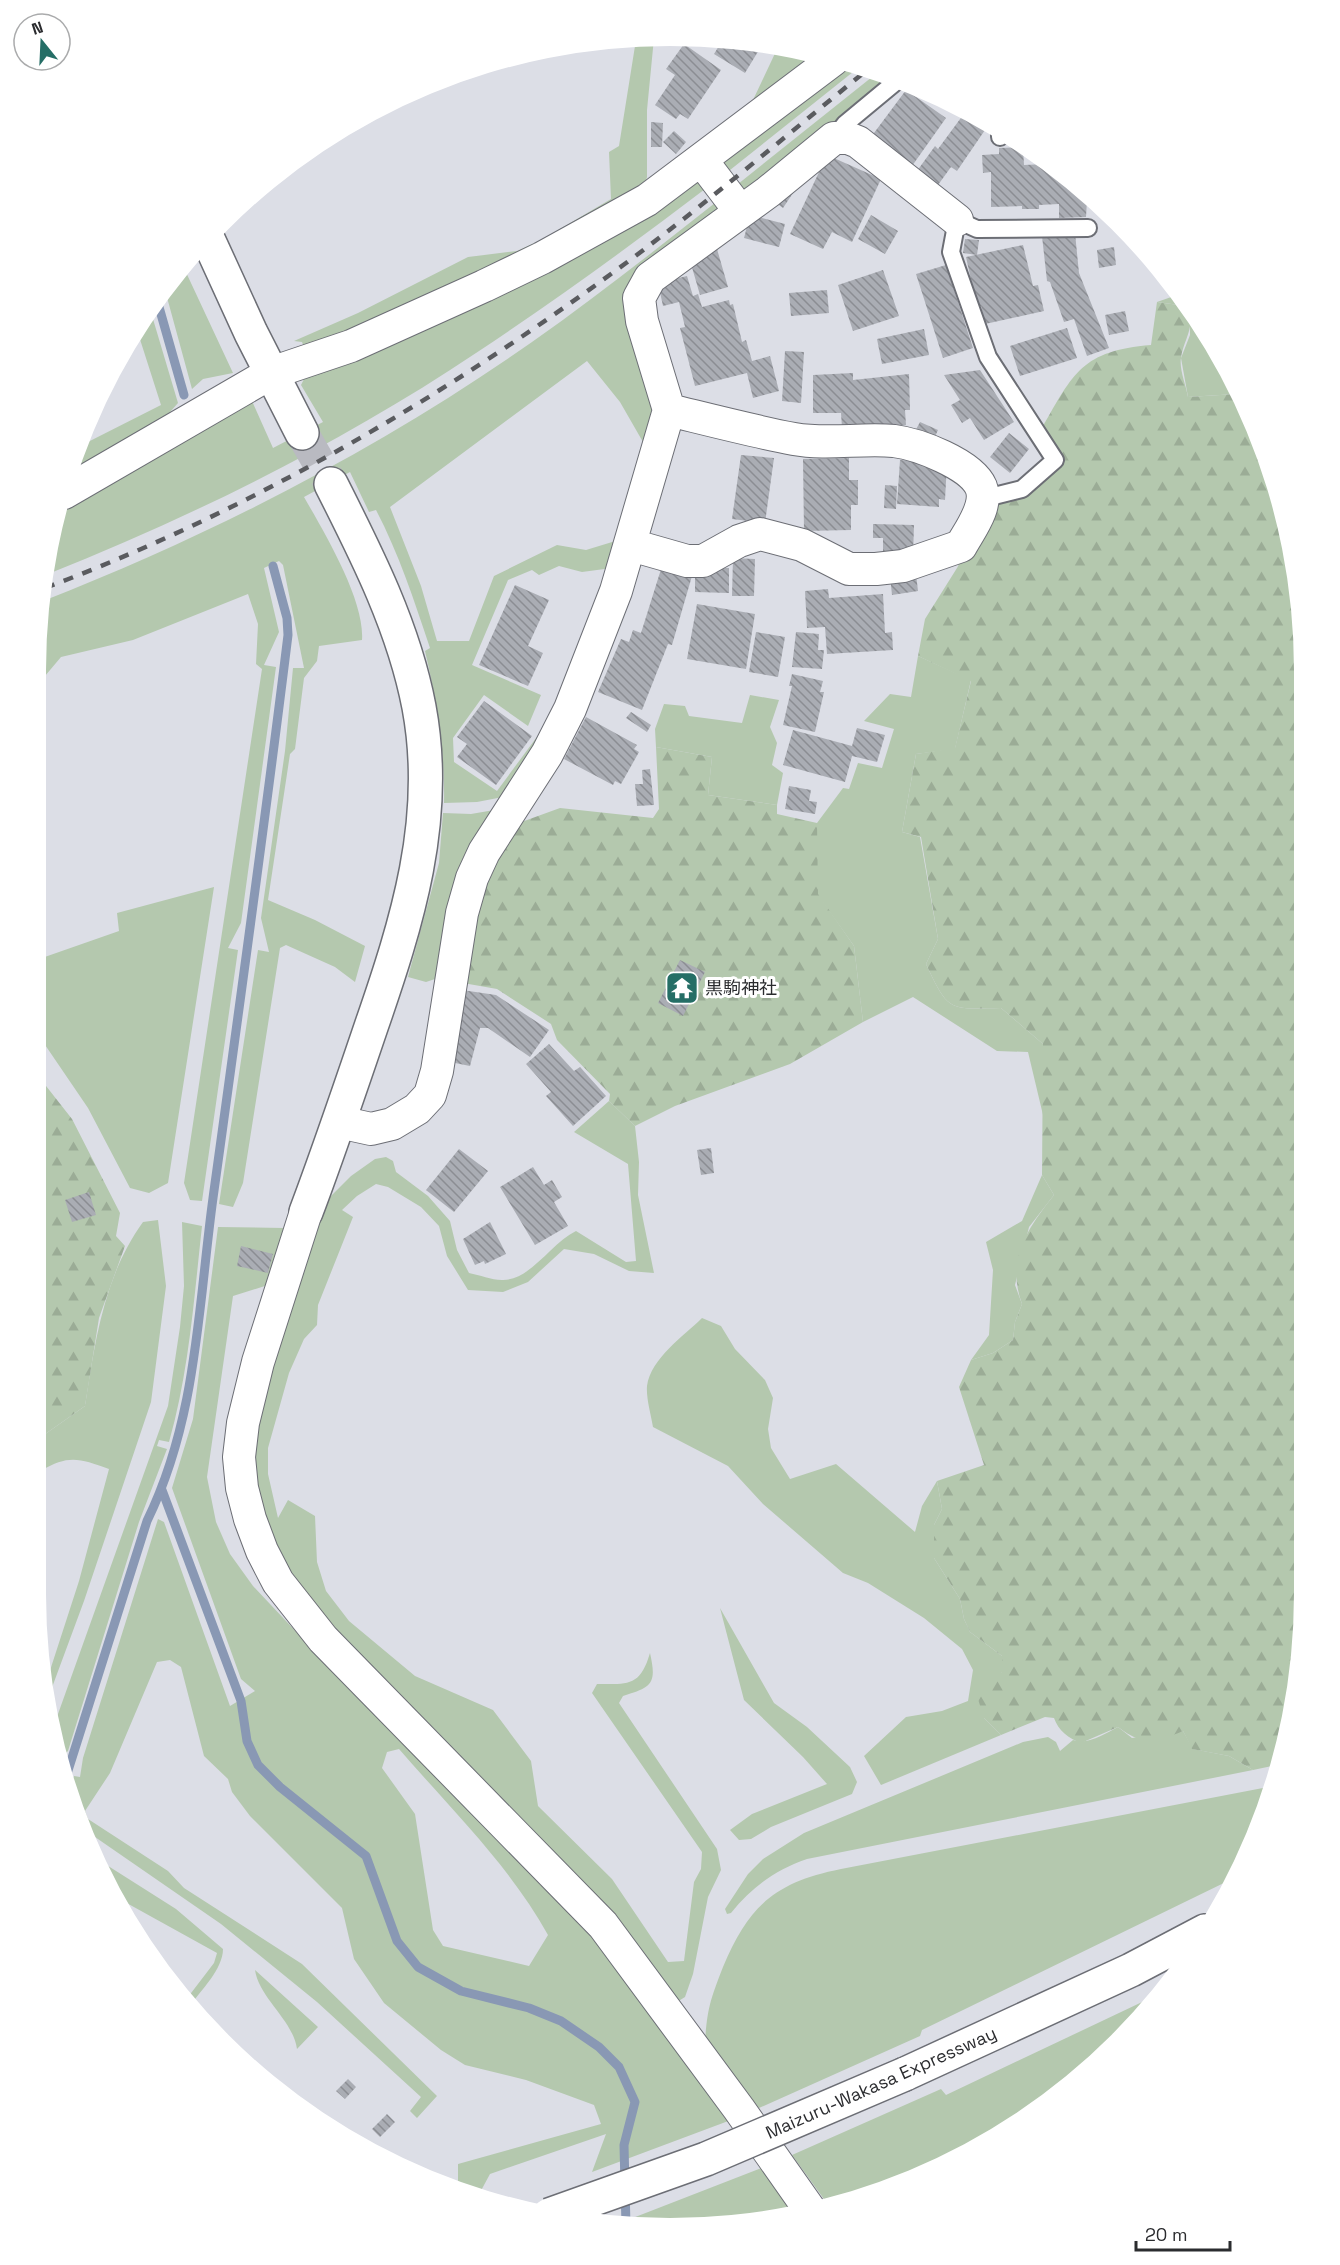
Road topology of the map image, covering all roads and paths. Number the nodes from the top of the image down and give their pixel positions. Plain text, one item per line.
1 (825, 66) edge
2 (890, 87) edge
3 (834, 138) junction
4 (702, 161) junction
5 (740, 211) junction
6 (957, 220) junction
7 (1088, 228) dead end
8 (212, 247) edge
9 (271, 373) junction
10 (669, 410) junction
11 (302, 433) tunnel mouth
12 (331, 484) tunnel mouth
13 (75, 487) edge
14 (982, 499) junction
15 (631, 545) junction
16 (339, 1122) junction
17 (306, 1212) joint
18 (1189, 1939) edge
19 (805, 2204) edge
20 (565, 2209) edge

1 - 4 street
2 - 3 lane
3 - 5 street
3 - 6 street
4 - 5 street
4 - 9 street
5 - 10 street
6 - 7 lane
6 - 14 lane
8 - 9 main road
9 - 11 main road
9 - 13 street
10 - 14 street
10 - 15 street
12 - 16 main road
14 - 15 street
15 - 16 street
16 - 17 main road
17 - 19 street
18 - 20 main road, Maizuru-Wakasa Expressway, bridge

